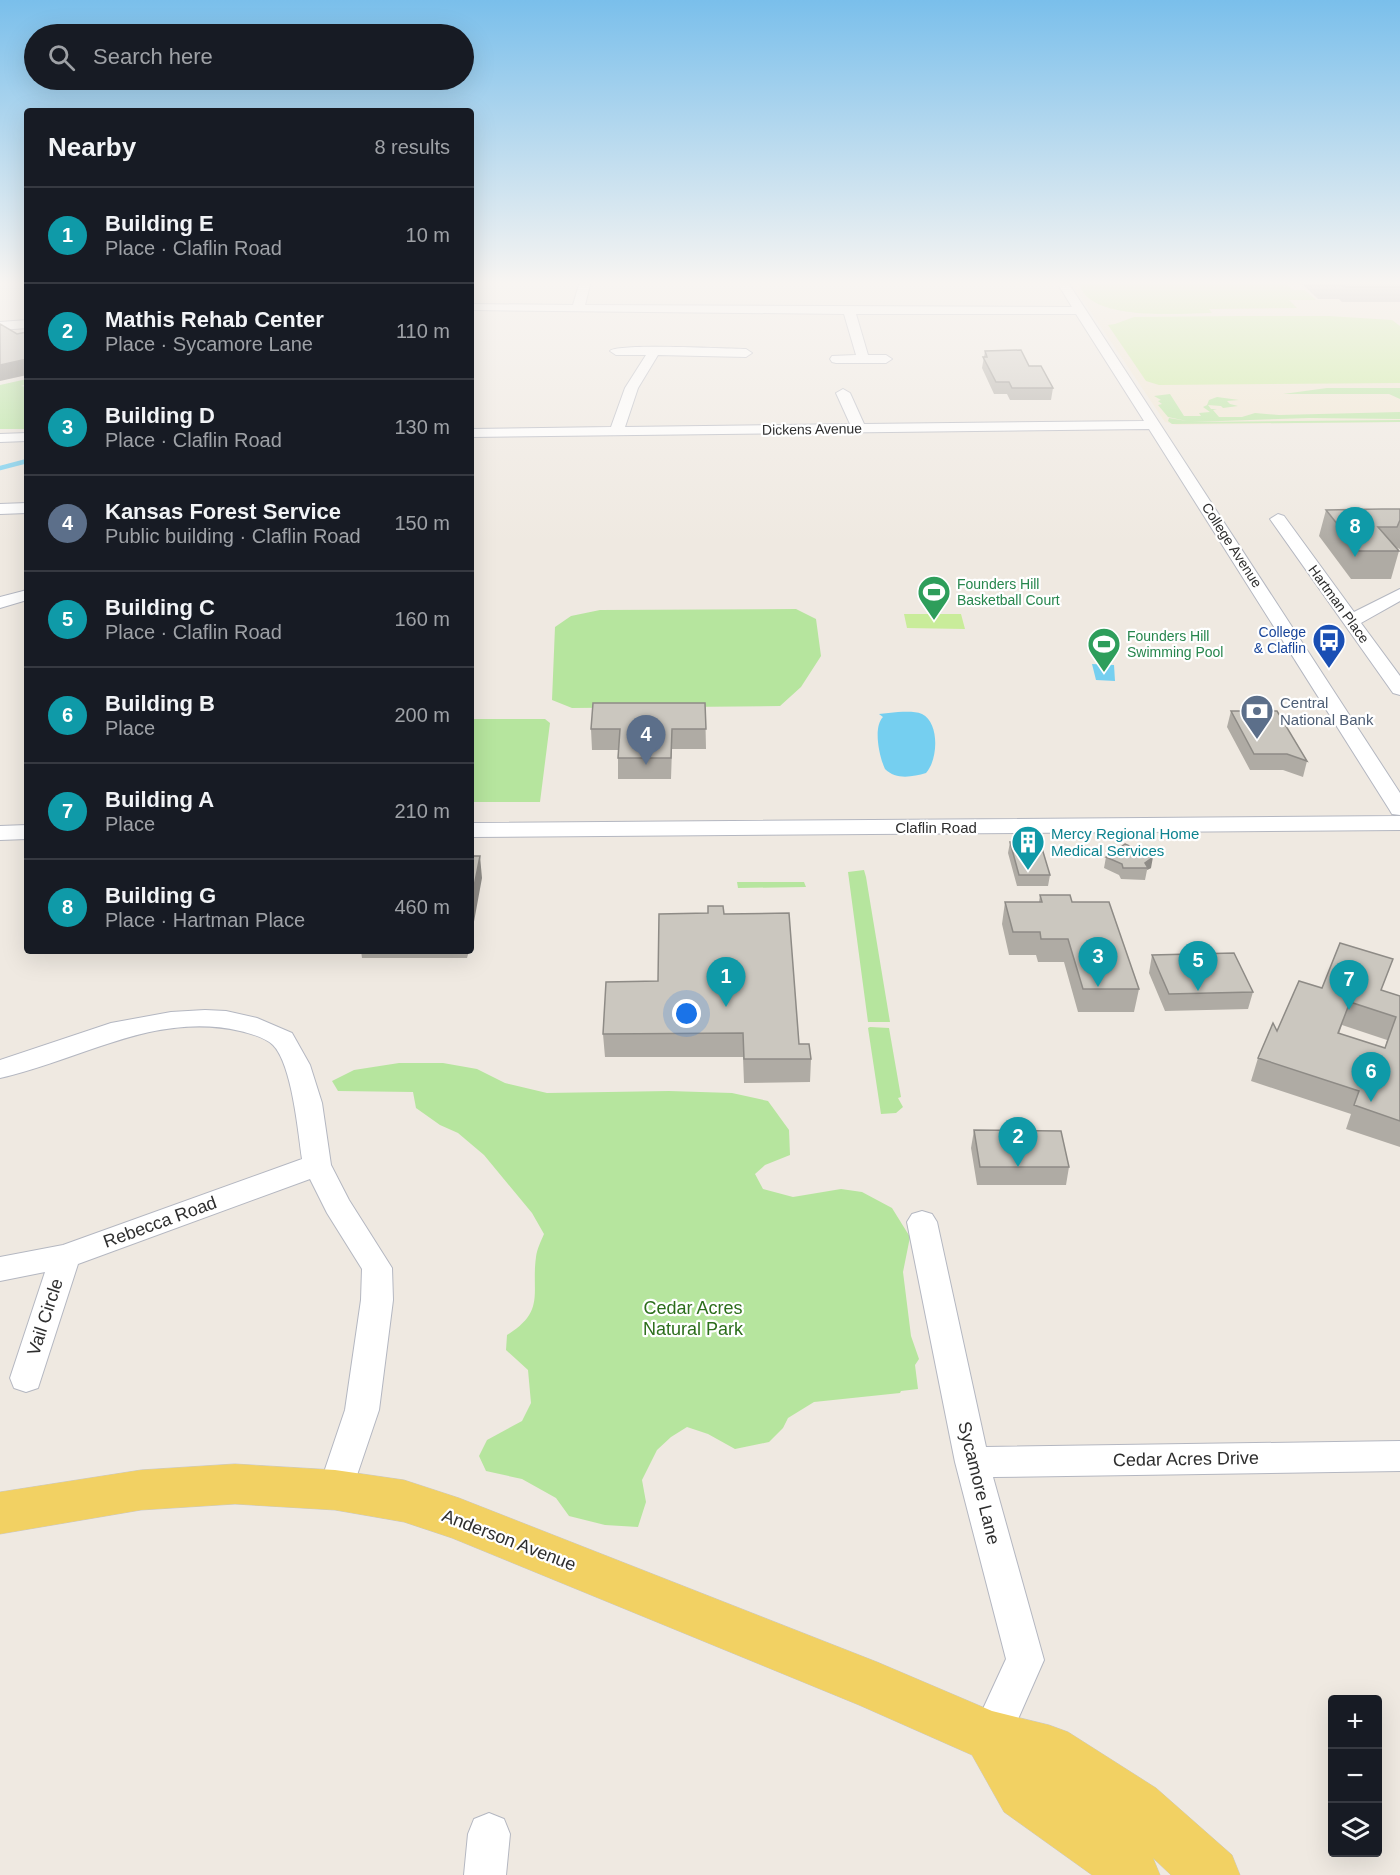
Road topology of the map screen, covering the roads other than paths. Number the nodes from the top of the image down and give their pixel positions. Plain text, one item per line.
1 (644, 368) edge
2 (1117, 368) edge
3 (843, 393) dead end
4 (1154, 425) junction
5 (859, 428) junction
6 (617, 431) junction
7 (474, 433) edge
8 (0, 438) edge
9 (24, 438) edge
10 (24, 508) edge
11 (0, 509) edge
12 (1278, 519) dead end
13 (1400, 594) edge
14 (24, 596) edge
15 (0, 603) edge
16 (1352, 621) junction
17 (1400, 688) edge
18 (1400, 809) edge
19 (1400, 823) edge
20 (474, 830) edge
21 (24, 832) edge
22 (0, 833) edge
23 (0, 1069) edge
24 (317, 1165) junction
25 (922, 1222) dead end
26 (65, 1256) junction
27 (0, 1269) edge
28 (26, 1378) dead end
29 (1400, 1456) edge
30 (972, 1462) junction
31 (335, 1490) junction
32 (0, 1513) edge
33 (990, 1737) junction
34 (489, 1834) dead end
35 (485, 1875) edge
36 (1132, 1875) edge
37 (1212, 1875) edge

1 - 6 street
2 - 4 street, College Avenue
3 - 5 street
4 - 5 street, Dickens Avenue
4 - 18 street, College Avenue
5 - 6 street, Dickens Avenue
6 - 7 street, Dickens Avenue
8 - 9 street
10 - 11 street
12 - 16 street, Hartman Place
13 - 16 street
14 - 15 street
16 - 17 street, Hartman Place
19 - 20 street, Claflin Road
21 - 22 street
23 - 24 street
24 - 26 street, Rebecca Road
24 - 31 street
25 - 30 street, Sycamore Lane
26 - 27 street, Rebecca Road
26 - 28 street, Vail Circle
29 - 30 street, Cedar Acres Drive
30 - 33 street, Sycamore Lane
31 - 32 main road, Anderson Avenue
31 - 33 main road, Anderson Avenue
33 - 36 main road
33 - 37 main road, Anderson Avenue
34 - 35 street

